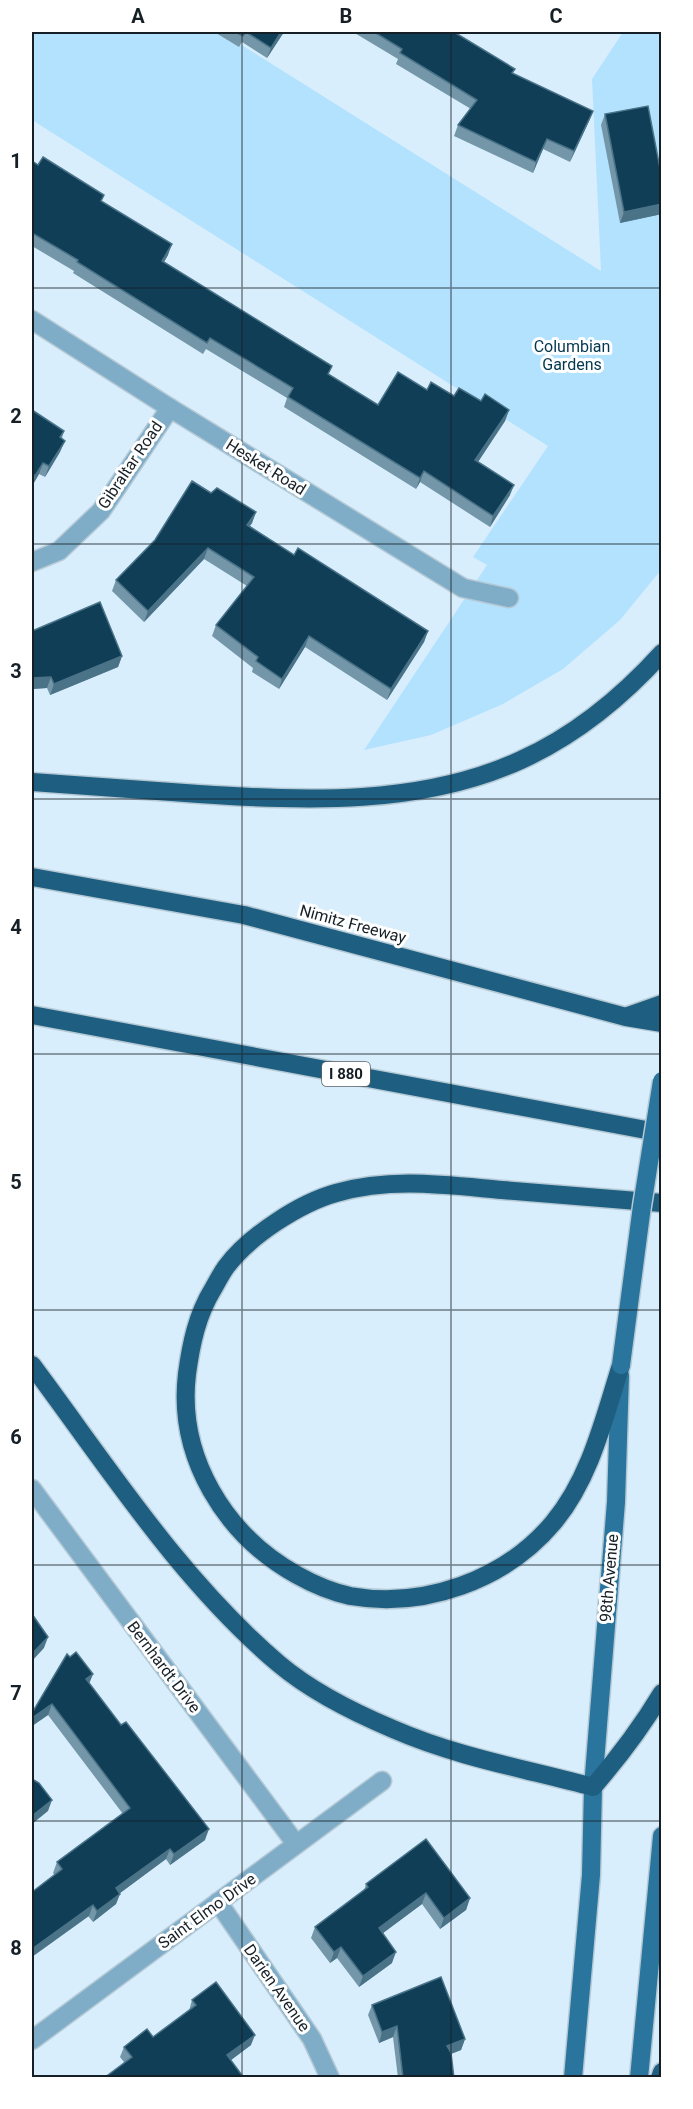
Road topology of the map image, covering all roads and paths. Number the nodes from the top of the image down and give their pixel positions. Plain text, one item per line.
1 (32, 320) edge
2 (170, 408) junction
3 (32, 562) edge
4 (509, 598) dead end
5 (662, 653) edge
6 (32, 782) edge
7 (32, 877) edge
8 (662, 1004) edge
9 (32, 1015) edge
10 (627, 1017) junction
11 (662, 1023) edge
12 (662, 1081) edge
13 (662, 1133) edge
14 (662, 1203) edge
15 (32, 1365) edge
16 (621, 1365) junction
17 (32, 1489) edge
18 (662, 1694) edge
19 (382, 1781) dead end
20 (593, 1787) junction
21 (662, 1836) edge
22 (296, 1844) junction
23 (218, 1902) junction
24 (32, 2040) edge
25 (662, 2072) edge
26 (330, 2078) edge
27 (573, 2078) edge
28 (639, 2078) edge
29 (660, 2078) edge

1 - 2 street, Hesket Road
2 - 3 street, Gibraltar Road
2 - 4 street, Hesket Road
5 - 6 highway
7 - 10 highway, Nimitz Freeway
8 - 10 highway
9 - 13 highway, I 880
10 - 11 highway, Nimitz Freeway
12 - 16 main road, 98th Avenue, bridge
14 - 16 highway
15 - 20 highway
16 - 20 main road, 98th Avenue
17 - 22 street, Bernhardt Drive
18 - 20 highway
19 - 22 street, Saint Elmo Drive
20 - 27 main road, 98th Avenue
21 - 28 main road
22 - 23 street, Saint Elmo Drive
23 - 24 street, Saint Elmo Drive
23 - 26 street, Darien Avenue
25 - 29 highway

